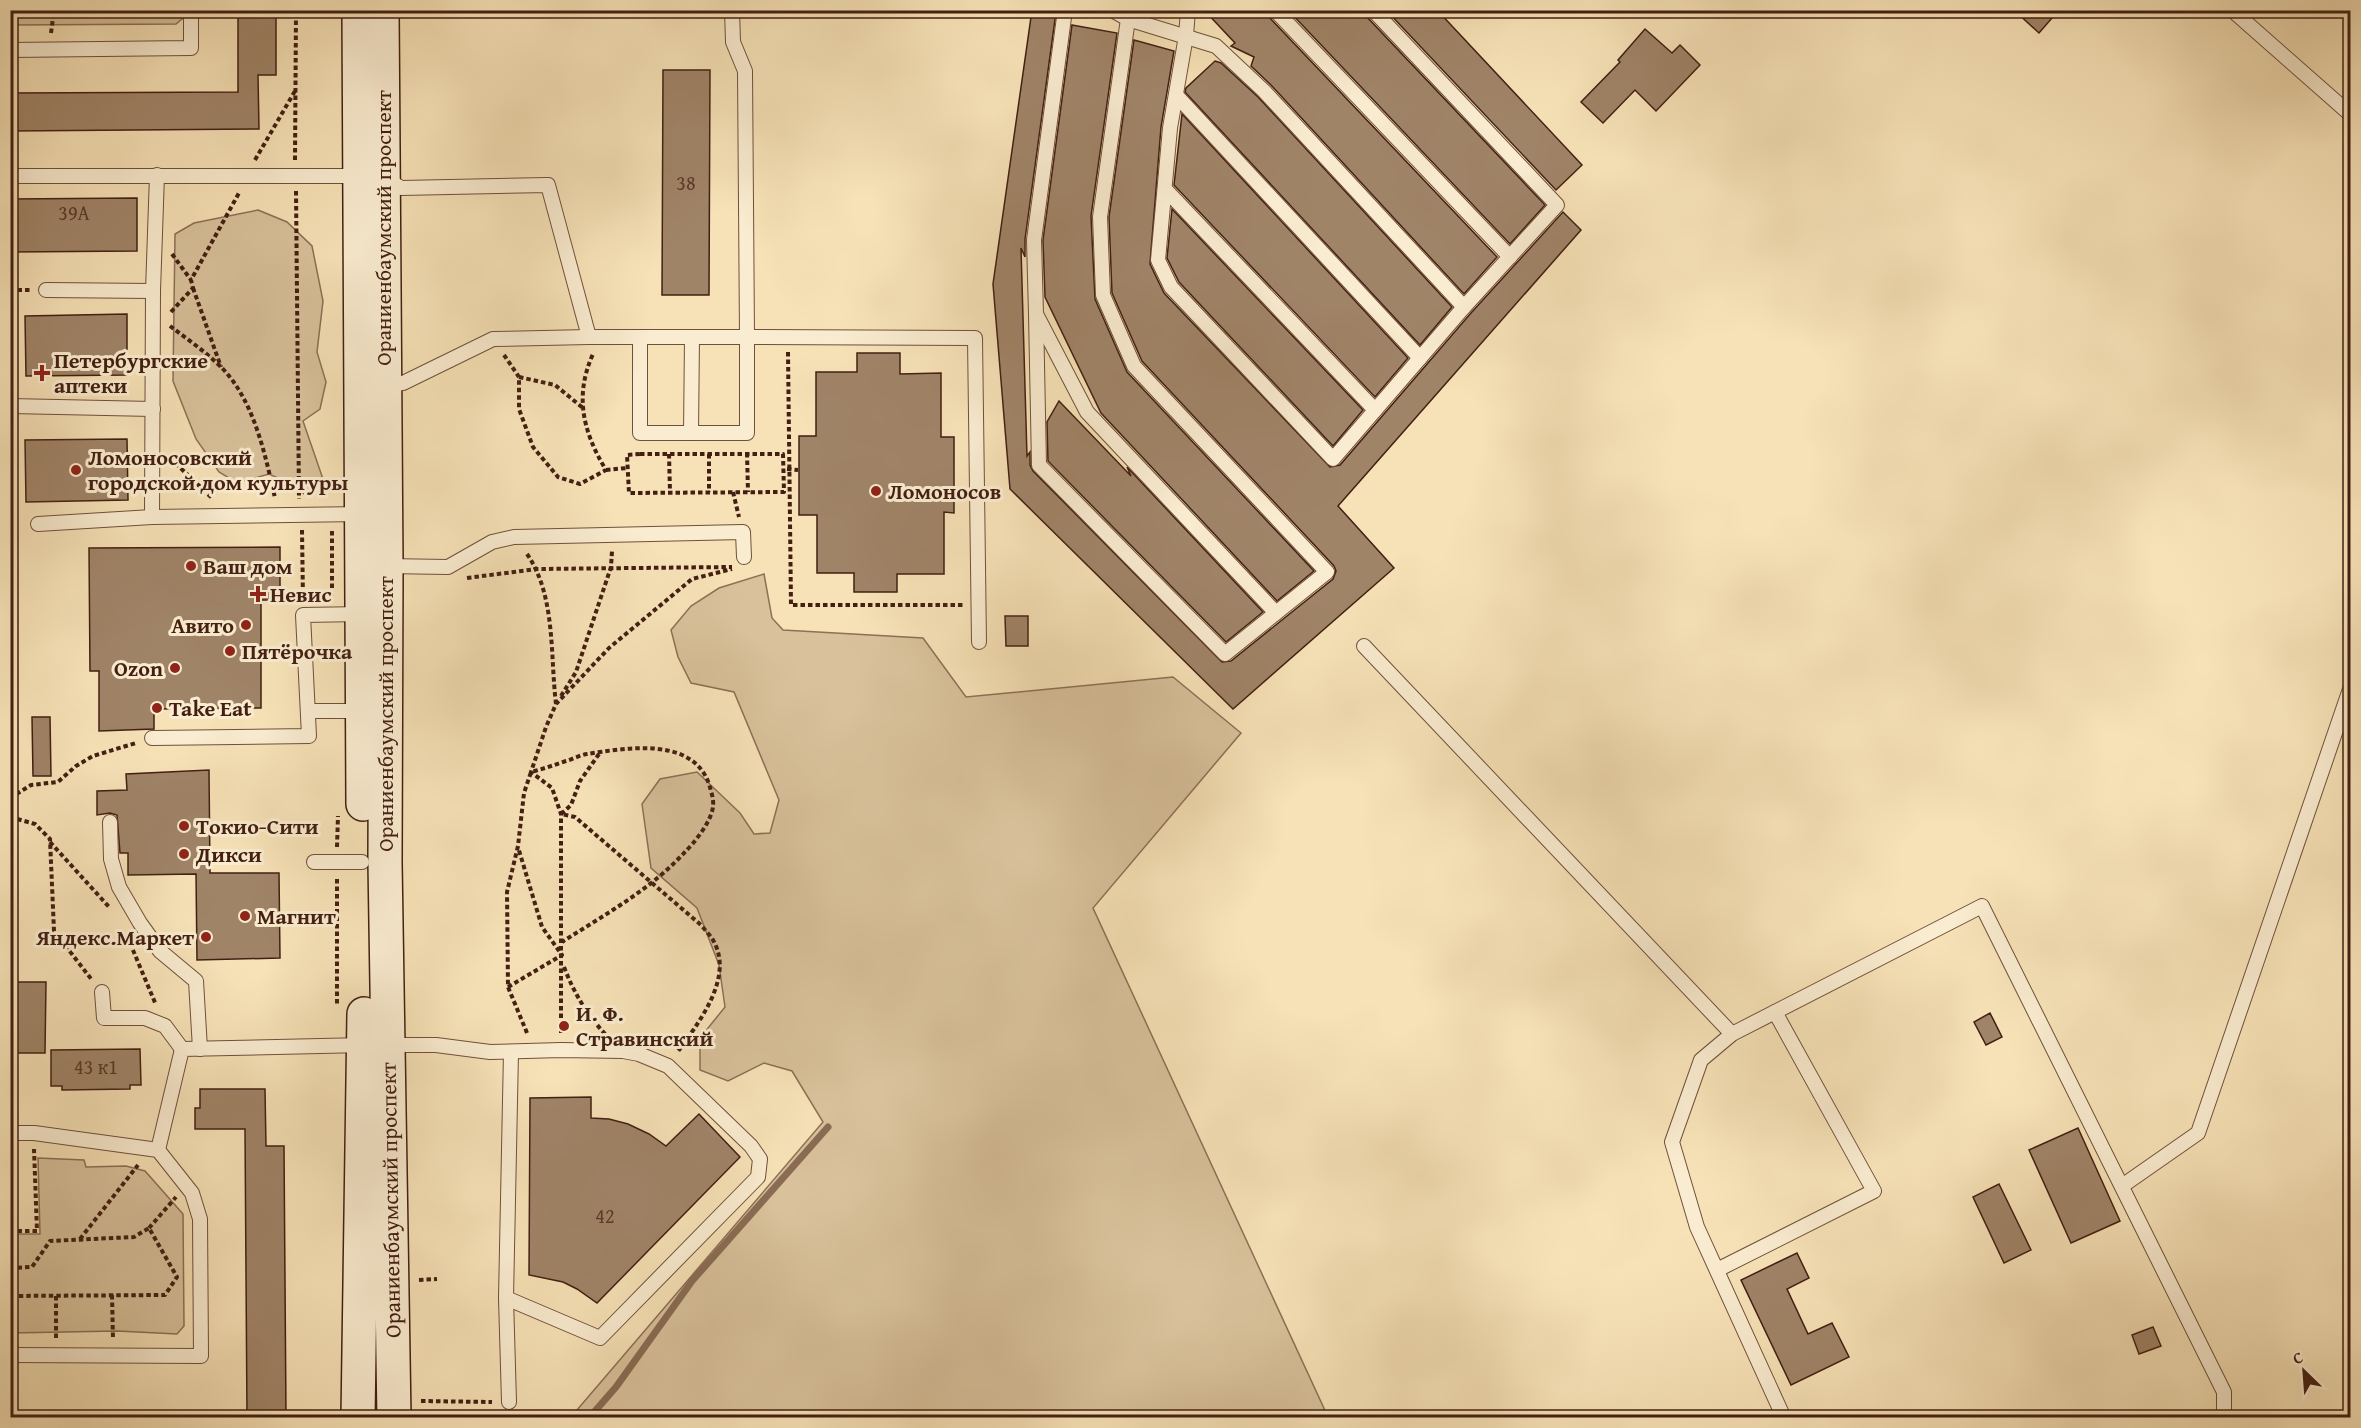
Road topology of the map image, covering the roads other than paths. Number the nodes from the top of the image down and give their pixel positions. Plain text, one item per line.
1 (359, 10) edge
2 (382, 10) edge
3 (732, 10) edge
4 (1065, 10) edge
5 (1112, 10) edge
6 (1188, 10) edge
7 (1275, 10) edge
8 (1373, 10) edge
9 (2232, 10) edge
10 (191, 11) edge
11 (1128, 19) junction
12 (1186, 36) junction
13 (10, 50) edge
14 (1176, 95) junction
15 (2350, 114) edge
16 (157, 175) junction
17 (10, 176) edge
18 (371, 177) junction
19 (1165, 189) junction
20 (1510, 257) junction
21 (46, 290) dead end
22 (153, 291) junction
23 (1464, 307) junction
24 (1036, 314) junction
25 (589, 337) junction
26 (640, 337) junction
27 (692, 337) junction
28 (747, 337) junction
29 (1420, 358) junction
30 (372, 387) junction
31 (13, 406) edge
32 (153, 409) junction
33 (1375, 410) junction
34 (691, 433) junction
35 (362, 514) junction
36 (152, 517) junction
37 (38, 524) dead end
38 (744, 557) dead end
39 (386, 566) junction
40 (1275, 613) junction
41 (363, 614) junction
42 (979, 642) dead end
43 (1364, 646) dead end
44 (2350, 689) edge
45 (308, 711) junction
46 (375, 711) junction
47 (152, 738) road end
48 (110, 822) dead end
49 (314, 862) dead end
50 (374, 862) junction
51 (102, 992) road end
52 (1775, 1012) junction
53 (1732, 1034) junction
54 (376, 1045) junction
55 (182, 1049) junction
56 (200, 1049) junction
57 (511, 1052) junction
58 (10, 1133) edge
59 (153, 1150) junction
60 (2122, 1186) junction
61 (1717, 1270) junction
62 (506, 1298) junction
63 (10, 1355) edge
64 (509, 1402) dead end
65 (403, 1409) edge
66 (358, 1418) edge
67 (1784, 1418) edge
68 (2224, 1418) edge

1 - 18 main road, Ораниенбаумский проспект
2 - 18 main road, Ораниенбаумский проспект
3 - 28 lane
4 - 24 lane
5 - 11 lane
6 - 12 lane
7 - 20 lane
8 - 20 lane
9 - 15 lane
10 - 13 lane
11 - 12 lane
11 - 40 lane
12 - 14 lane
12 - 23 lane
14 - 19 lane
14 - 29 lane
16 - 17 lane
16 - 18 lane
16 - 22 lane
18 - 25 lane
18 - 30 main road, Ораниенбаумский проспект
19 - 33 lane
19 - 33 lane
20 - 23 lane
21 - 22 lane
22 - 32 lane
23 - 29 lane
24 - 40 lane
24 - 40 lane
25 - 26 lane
25 - 30 lane
26 - 27 lane
26 - 34 lane
27 - 28 lane
27 - 34 lane
28 - 34 lane
28 - 42 lane
29 - 33 lane
30 - 35 main road, Ораниенбаумский проспект
30 - 39 main road, Ораниенбаумский проспект
31 - 32 lane
32 - 36 lane
35 - 36 lane
35 - 41 main road, Ораниенбаумский проспект
36 - 37 lane
38 - 39 lane
39 - 46 main road, Ораниенбаумский проспект
41 - 45 lane
41 - 46 main road, Ораниенбаумский проспект
43 - 53 lane
44 - 60 lane
45 - 46 lane
45 - 47 lane
46 - 50 main road, Ораниенбаумский проспект
48 - 56 lane
49 - 50 lane
50 - 54 main road, Ораниенбаумский проспект
51 - 55 lane
52 - 53 lane
52 - 60 lane
52 - 61 lane
53 - 61 lane
54 - 56 lane
54 - 57 lane
54 - 65 main road, Ораниенбаумский проспект
54 - 66 main road, Ораниенбаумский проспект
55 - 56 lane
55 - 59 lane
57 - 62 lane
57 - 62 lane
58 - 59 lane
59 - 63 lane
60 - 68 lane
61 - 67 lane
62 - 64 lane

